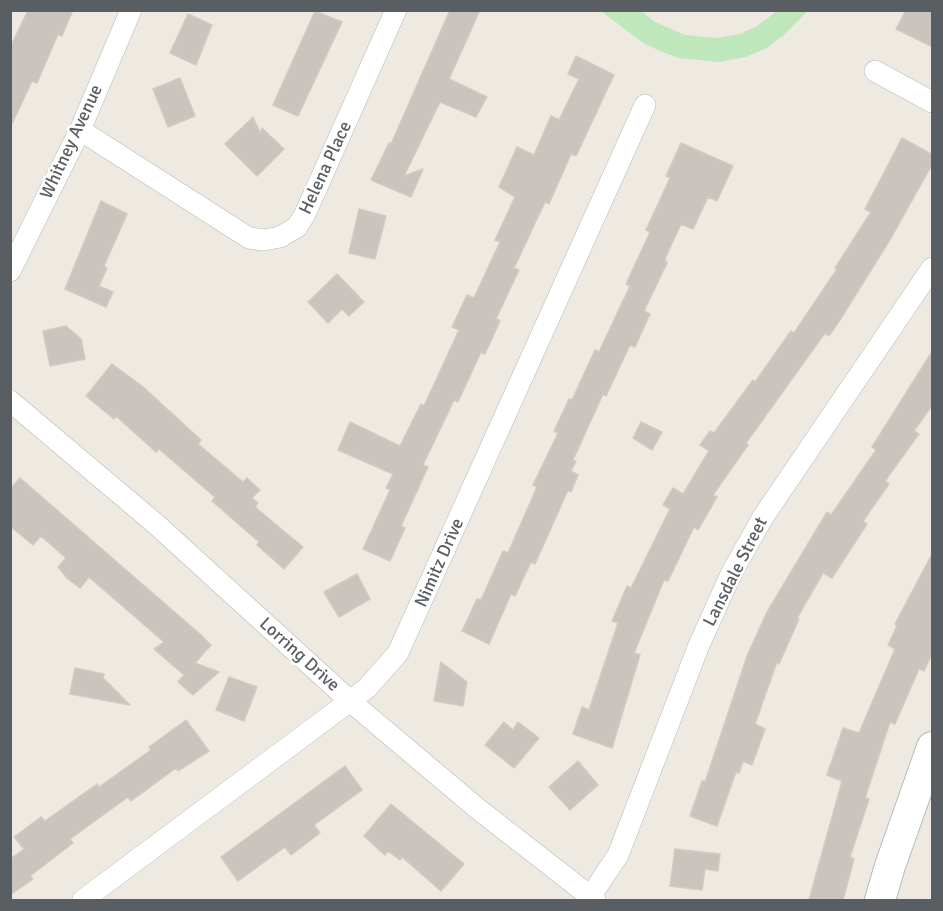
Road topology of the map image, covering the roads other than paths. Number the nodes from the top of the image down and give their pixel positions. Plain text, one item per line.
1 (131, 10) edge
2 (396, 10) edge
3 (875, 71) dead end
4 (933, 102) edge
5 (645, 105) dead end
6 (80, 130) junction
7 (933, 268) edge
8 (10, 271) edge
9 (10, 401) edge
10 (350, 701) junction
11 (933, 747) edge
12 (95, 896) edge
13 (591, 899) edge
14 (880, 900) edge

1 - 6 street, Whitney Avenue
2 - 6 street, Helena Place
3 - 4 street
5 - 10 street, Nimitz Drive
6 - 8 street, Whitney Avenue
7 - 13 street, Lansdale Street
9 - 10 street, Lorring Drive
10 - 12 street, Nimitz Drive
10 - 13 street, Lorring Drive
11 - 14 street

